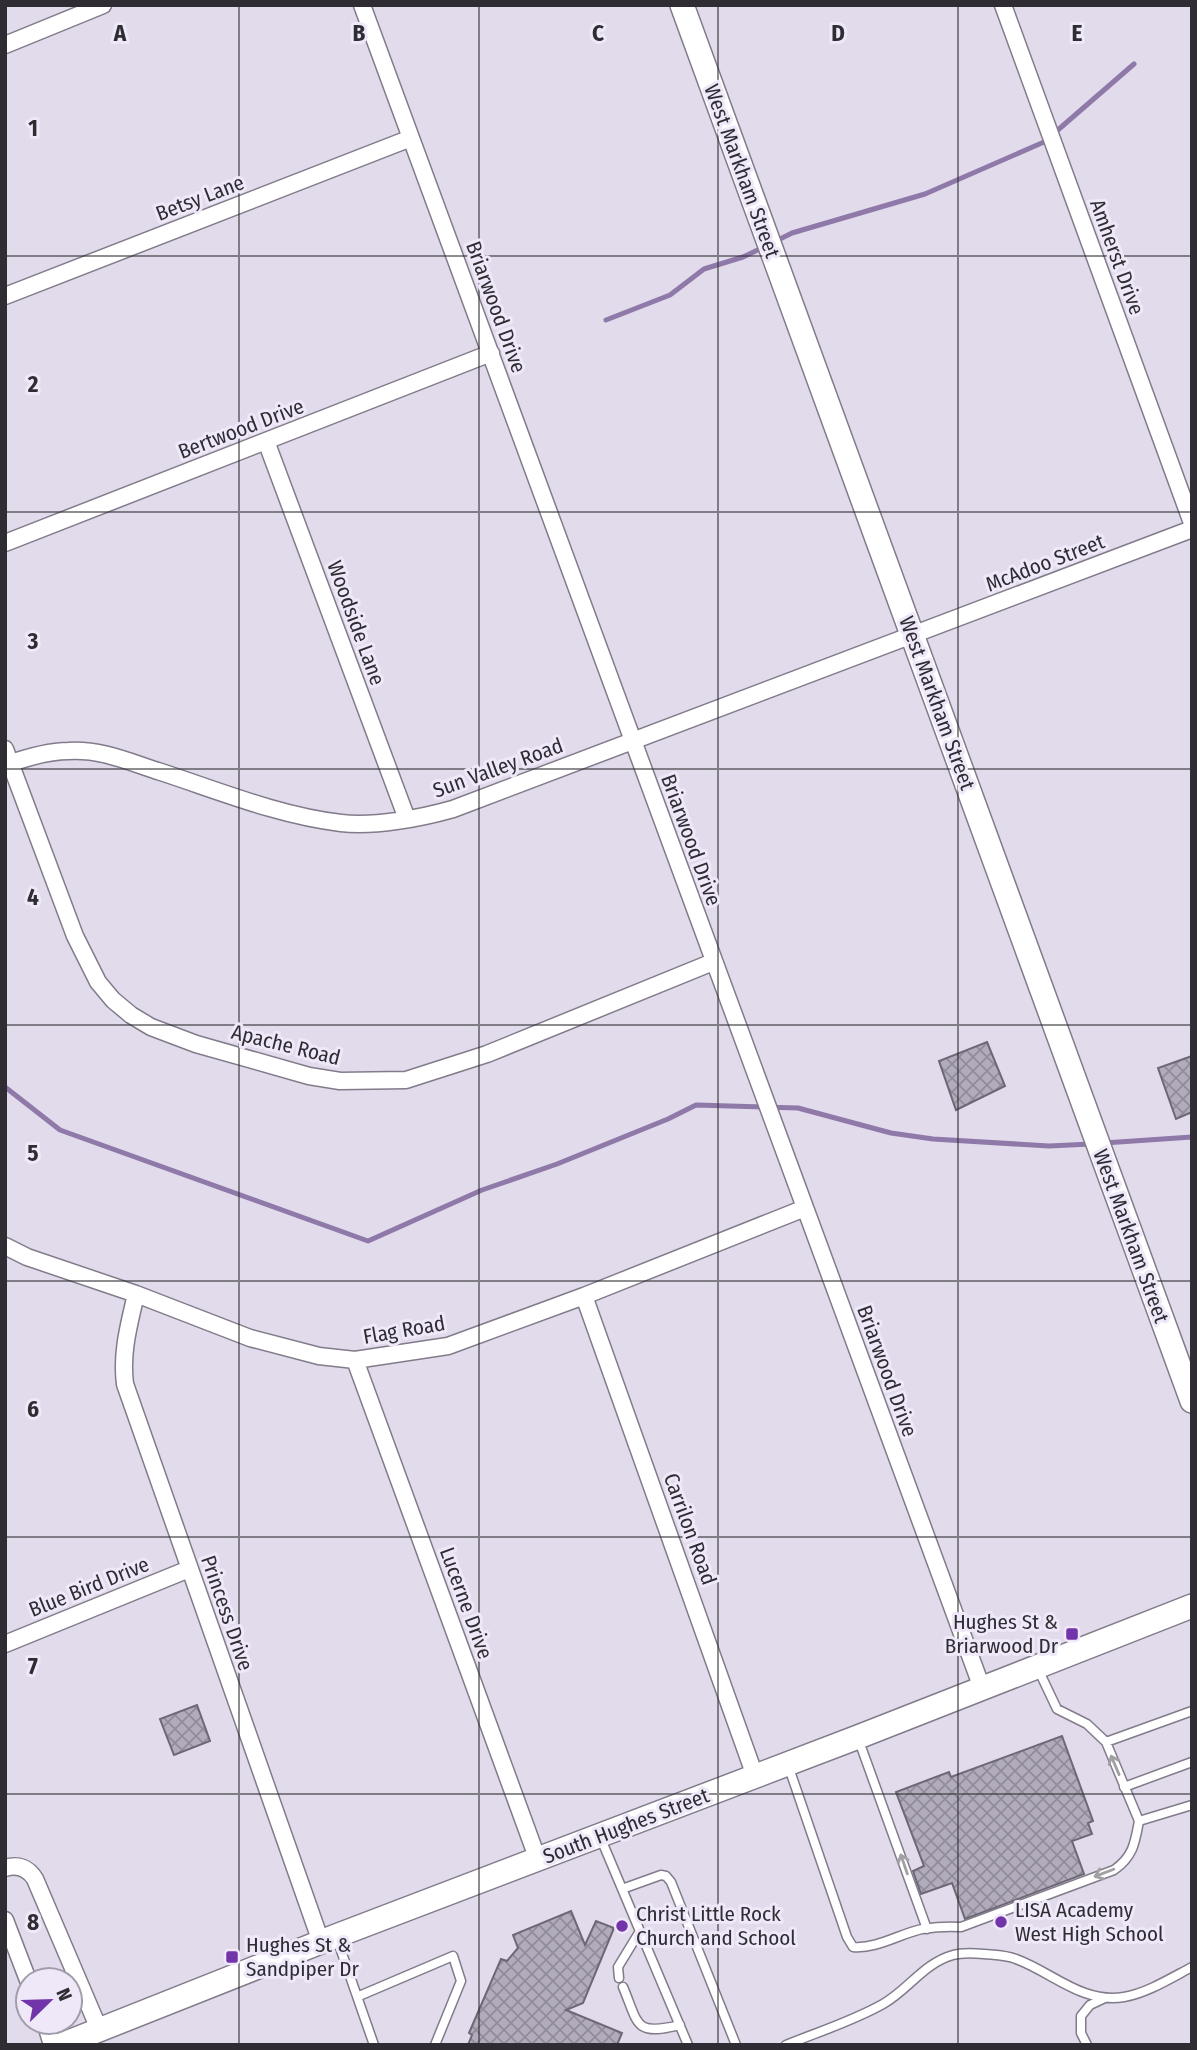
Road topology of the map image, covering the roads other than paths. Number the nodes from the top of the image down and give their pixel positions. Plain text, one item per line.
1 (103, 5) edge
2 (362, 5) edge
3 (682, 5) edge
4 (1003, 5) edge
5 (5, 45) edge
6 (411, 138) junction
7 (5, 296) edge
8 (491, 353) junction
9 (266, 441) junction
10 (1192, 523) edge
11 (1192, 529) edge
12 (5, 543) edge
13 (912, 636) junction
14 (632, 740) junction
15 (7, 759) edge
16 (407, 819) junction
17 (713, 962) junction
18 (805, 1208) junction
19 (5, 1246) edge
20 (136, 1294) junction
21 (584, 1296) junction
22 (355, 1360) junction
23 (1192, 1401) edge
24 (189, 1569) junction
25 (1192, 1606) edge
26 (5, 1644) edge
27 (1037, 1667) junction
28 (982, 1688) junction
29 (1192, 1711) edge
30 (858, 1737) junction
31 (1106, 1742) junction
32 (1192, 1762) edge
33 (788, 1764) junction
34 (755, 1776) junction
35 (1124, 1787) junction
36 (1192, 1805) edge
37 (1139, 1821) junction
38 (600, 1836) junction
39 (538, 1860) junction
40 (5, 1868) edge
41 (622, 1889) junction
42 (5, 1920) edge
43 (927, 1929) junction
44 (640, 1931) junction
45 (328, 1939) junction
46 (23, 1966) edge
47 (1192, 1967) edge
48 (359, 1996) junction
49 (1105, 1998) junction
50 (680, 2025) junction
51 (99, 2029) junction
52 (72, 2043) edge
53 (374, 2045) edge
54 (435, 2045) edge
55 (688, 2045) edge
56 (736, 2045) edge
57 (786, 2045) edge
58 (1087, 2045) edge

1 - 5 street
2 - 6 street, Briarwood Drive
3 - 13 main road, West Markham Street
4 - 10 street, Amherst Drive
6 - 7 street, Betsy Lane
6 - 8 street, Briarwood Drive
8 - 9 street, Bertwood Drive
8 - 14 street, Briarwood Drive
9 - 12 street, Bertwood Drive
9 - 16 street, Woodside Lane
11 - 13 street, McAdoo Street
13 - 14 street, Sun Valley Road
13 - 23 main road, West Markham Street
14 - 16 street, Sun Valley Road
14 - 17 street, Briarwood Drive
15 - 16 street, Sun Valley Road
15 - 17 street, Apache Road
17 - 18 street, Briarwood Drive
18 - 21 street, Flag Road
18 - 28 street, Briarwood Drive
19 - 20 street, Flag Road
20 - 22 street, Flag Road
20 - 24 street, Princess Drive
21 - 22 street, Flag Road
21 - 34 street, Carrilon Road
22 - 39 street, Lucerne Drive
24 - 26 street, Blue Bird Drive
24 - 45 street, Princess Drive
25 - 27 main road, South Hughes Street
27 - 28 main road, South Hughes Street
27 - 31 lane
28 - 30 main road, South Hughes Street
29 - 31 lane
30 - 33 main road, South Hughes Street
43 -> 30 lane
35 -> 31 lane
32 - 35 lane
33 - 34 main road, South Hughes Street
33 - 43 lane
34 - 38 main road, South Hughes Street
35 - 37 lane
36 - 37 lane
37 -> 43 lane
38 - 39 main road, South Hughes Street
38 - 41 lane
39 - 45 main road, South Hughes Street
40 - 51 street
41 - 44 lane
41 - 56 lane
42 - 46 street
44 - 50 lane
44 - 50 lane
45 - 48 lane
45 - 51 main road, South Hughes Street
47 - 49 lane
48 - 53 lane
48 - 54 lane
49 - 57 lane
49 - 58 lane
50 - 55 lane
51 - 52 main road, South Hughes Street

